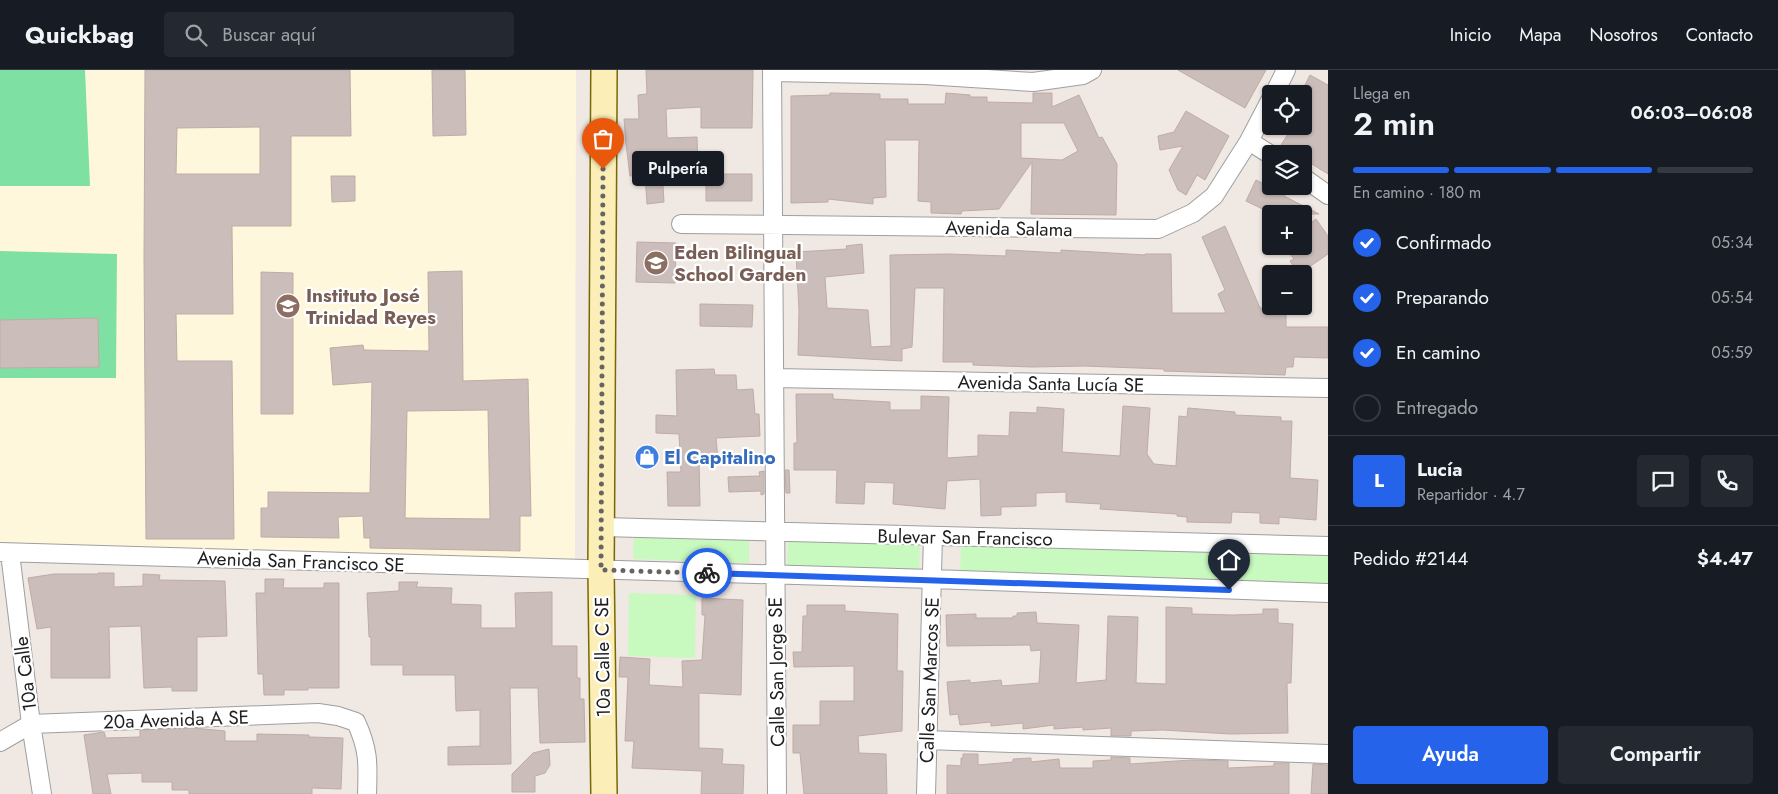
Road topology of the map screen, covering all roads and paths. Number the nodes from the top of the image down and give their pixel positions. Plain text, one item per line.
1 (604, 70) edge
2 (1092, 70) edge
3 (1286, 70) edge
4 (772, 71) edge
5 (1278, 85) edge
6 (1262, 116) edge
7 (1249, 141) junction
8 (1262, 150) edge
9 (1312, 184) edge
10 (1328, 195) edge
11 (681, 224) dead end
12 (773, 226) junction
13 (774, 378) junction
14 (1328, 388) edge
15 (602, 527) junction
16 (775, 532) junction
17 (933, 536) junction
18 (1328, 546) edge
19 (5, 552) edge
20 (601, 570) junction
21 (775, 575) junction
22 (932, 580) junction
23 (1328, 593) edge
24 (31, 724) junction
25 (927, 740) junction
26 (0, 742) edge
27 (1328, 754) edge
28 (42, 794) edge
29 (367, 794) edge
30 (604, 794) edge
31 (777, 794) edge
32 (926, 794) edge

1 - 15 street, 10a Calle C SE
2 - 4 street
3 - 5 street
4 - 12 street, Calle San Jorge SE
6 - 7 street, Avenida Salama
7 - 8 street
7 - 12 street, Avenida Salama
9 - 10 street
11 - 12 street, Avenida Salama
12 - 13 street, Calle San Jorge SE
13 - 14 street, Avenida Santa Lucía SE
13 - 16 street, Calle San Jorge SE
15 - 16 street, Bulevar San Francisco
15 - 20 street, 10a Calle C SE
16 - 17 street, Bulevar San Francisco
16 - 21 street, Calle San Jorge SE
17 - 18 street, Bulevar San Francisco
17 - 22 street, Calle San Marcos SE
19 - 20 street, Avenida San Francisco SE
19 - 24 street, 10a Calle
20 - 21 street
20 - 30 street, 10a Calle C SE
21 - 22 street
21 - 31 street, Calle San Jorge SE
22 - 23 street
22 - 25 street, Calle San Marcos SE
24 - 26 street, 20a Avenida A SE
24 - 28 street, 10a Calle
24 - 29 street, 20a Avenida A SE
25 - 27 street
25 - 32 street, Calle San Marcos SE

